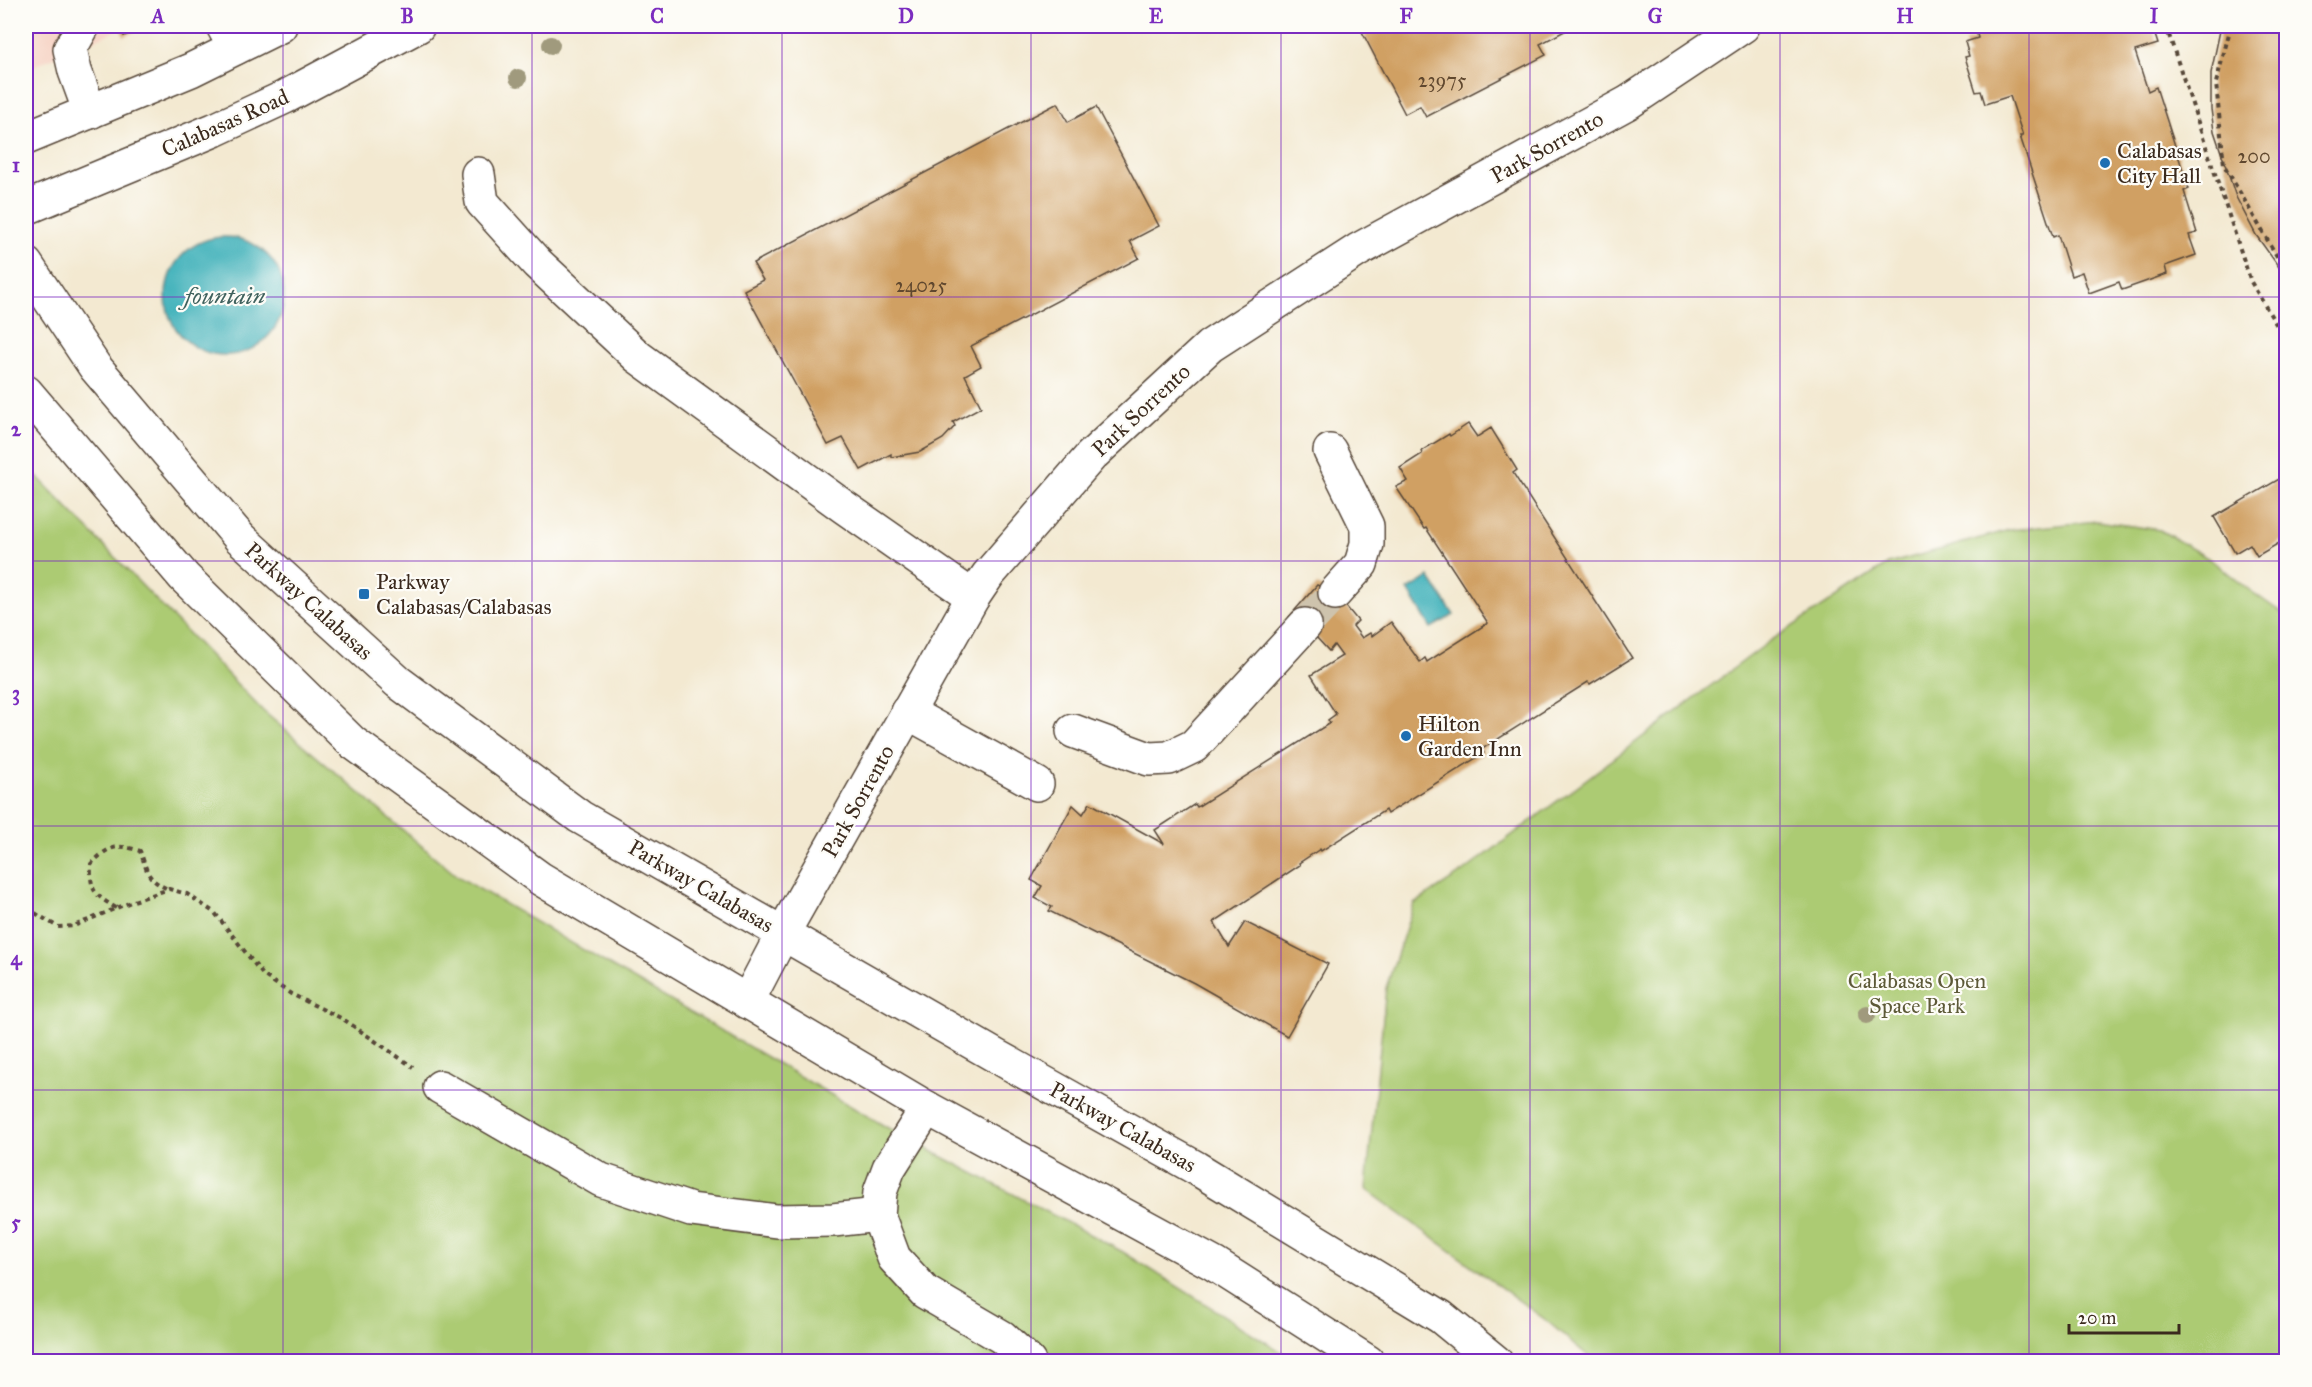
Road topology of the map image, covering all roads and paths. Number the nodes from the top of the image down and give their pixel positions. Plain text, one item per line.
1 (83, 26) edge
2 (280, 26) edge
3 (1743, 26) edge
4 (2166, 26) edge
5 (2231, 26) edge
6 (403, 30) edge
7 (229, 37) edge
8 (90, 112) junction
9 (26, 138) edge
10 (478, 174) dead end
11 (26, 208) edge
12 (26, 264) edge
13 (2286, 272) edge
14 (2286, 341) edge
15 (26, 392) edge
16 (1330, 451) dead end
17 (1335, 593) tunnel mouth
18 (973, 597) junction
19 (1305, 625) tunnel mouth
20 (907, 712) junction
21 (1073, 731) dead end
22 (1037, 784) dead end
23 (169, 889) junction
24 (117, 908) junction
25 (35, 913) dead end
26 (783, 933) junction
27 (747, 1002) junction
28 (440, 1087) joint
29 (927, 1108) junction
30 (878, 1215) junction
31 (1029, 1362) edge
32 (1368, 1362) edge
33 (1496, 1362) edge

1 - 8 street
2 - 7 street
3 - 18 street, Park Sorrento
4 - 14 path
5 - 13 path
6 - 11 street, Calabasas Road
7 - 8 street
8 - 9 street
10 - 18 street
12 - 26 street, Parkway Calabasas
15 - 27 street
16 - 17 street
18 - 20 street, Park Sorrento
19 - 21 street
20 - 22 street
20 - 26 street, Park Sorrento
23 - 24 path
23 - 24 path
23 - 28 path
24 - 25 path
26 - 27 street, Park Sorrento
26 - 33 street, Parkway Calabasas
27 - 29 street
28 - 30 street
29 - 30 street
29 - 32 street
30 - 31 street

